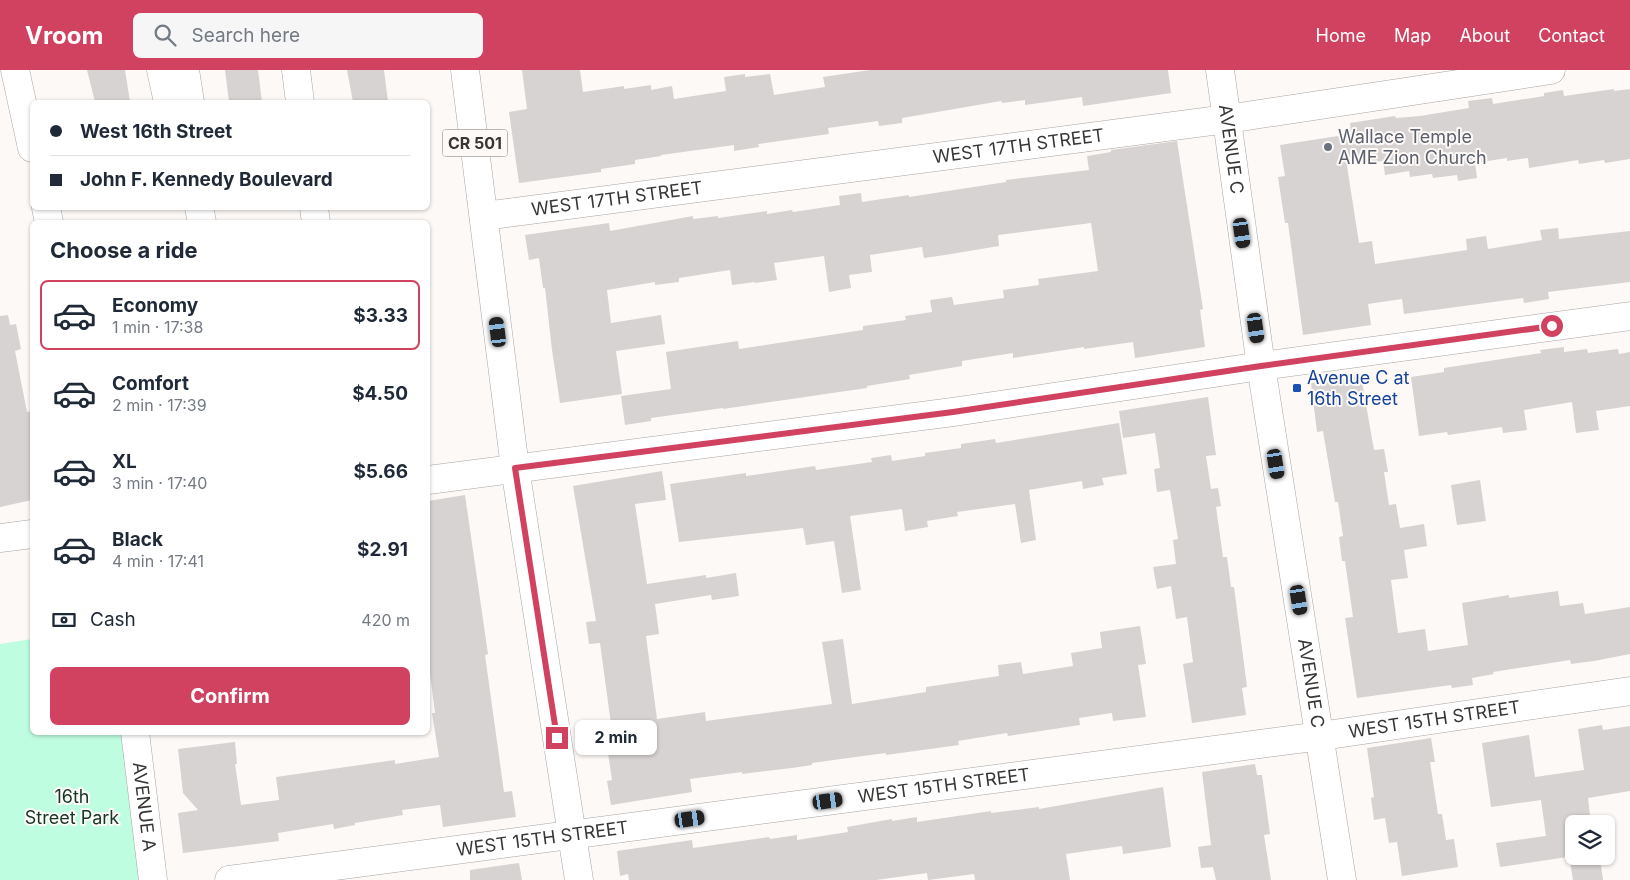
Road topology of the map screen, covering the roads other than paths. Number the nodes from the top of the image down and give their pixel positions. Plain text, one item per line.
1 (15, 70) edge
2 (162, 70) edge
3 (185, 70) edge
4 (296, 70) edge
5 (465, 70) edge
6 (1220, 70) edge
7 (1552, 70) edge
8 (168, 100) edge
9 (190, 100) edge
10 (300, 100) edge
11 (1226, 119) junction
12 (30, 139) edge
13 (484, 216) junction
14 (1630, 316) edge
15 (1261, 366) junction
16 (515, 468) junction
17 (430, 480) edge
18 (30, 534) edge
19 (0, 538) edge
20 (1630, 691) edge
21 (135, 735) edge
22 (1321, 736) junction
23 (572, 835) junction
24 (153, 880) edge
25 (229, 880) edge
26 (579, 880) edge
27 (1342, 880) edge

1 - 12 street
2 - 8 street
3 - 9 street
4 - 10 street
5 - 13 street, CR 501
6 - 11 street, AVENUE C
7 - 11 street, WEST 17TH STREET
11 - 13 street, WEST 17TH STREET
11 - 15 street, AVENUE C
13 - 16 street, CR 501
14 - 15 street
15 - 16 street
15 - 22 street, AVENUE C
16 - 17 street
16 - 23 street, CR 501
18 - 19 street
20 - 22 street, WEST 15TH STREET
21 - 24 street, AVENUE A
22 - 23 street, WEST 15TH STREET
22 - 27 street, AVENUE C
23 - 25 street, WEST 15TH STREET
23 - 26 street, CR 501

